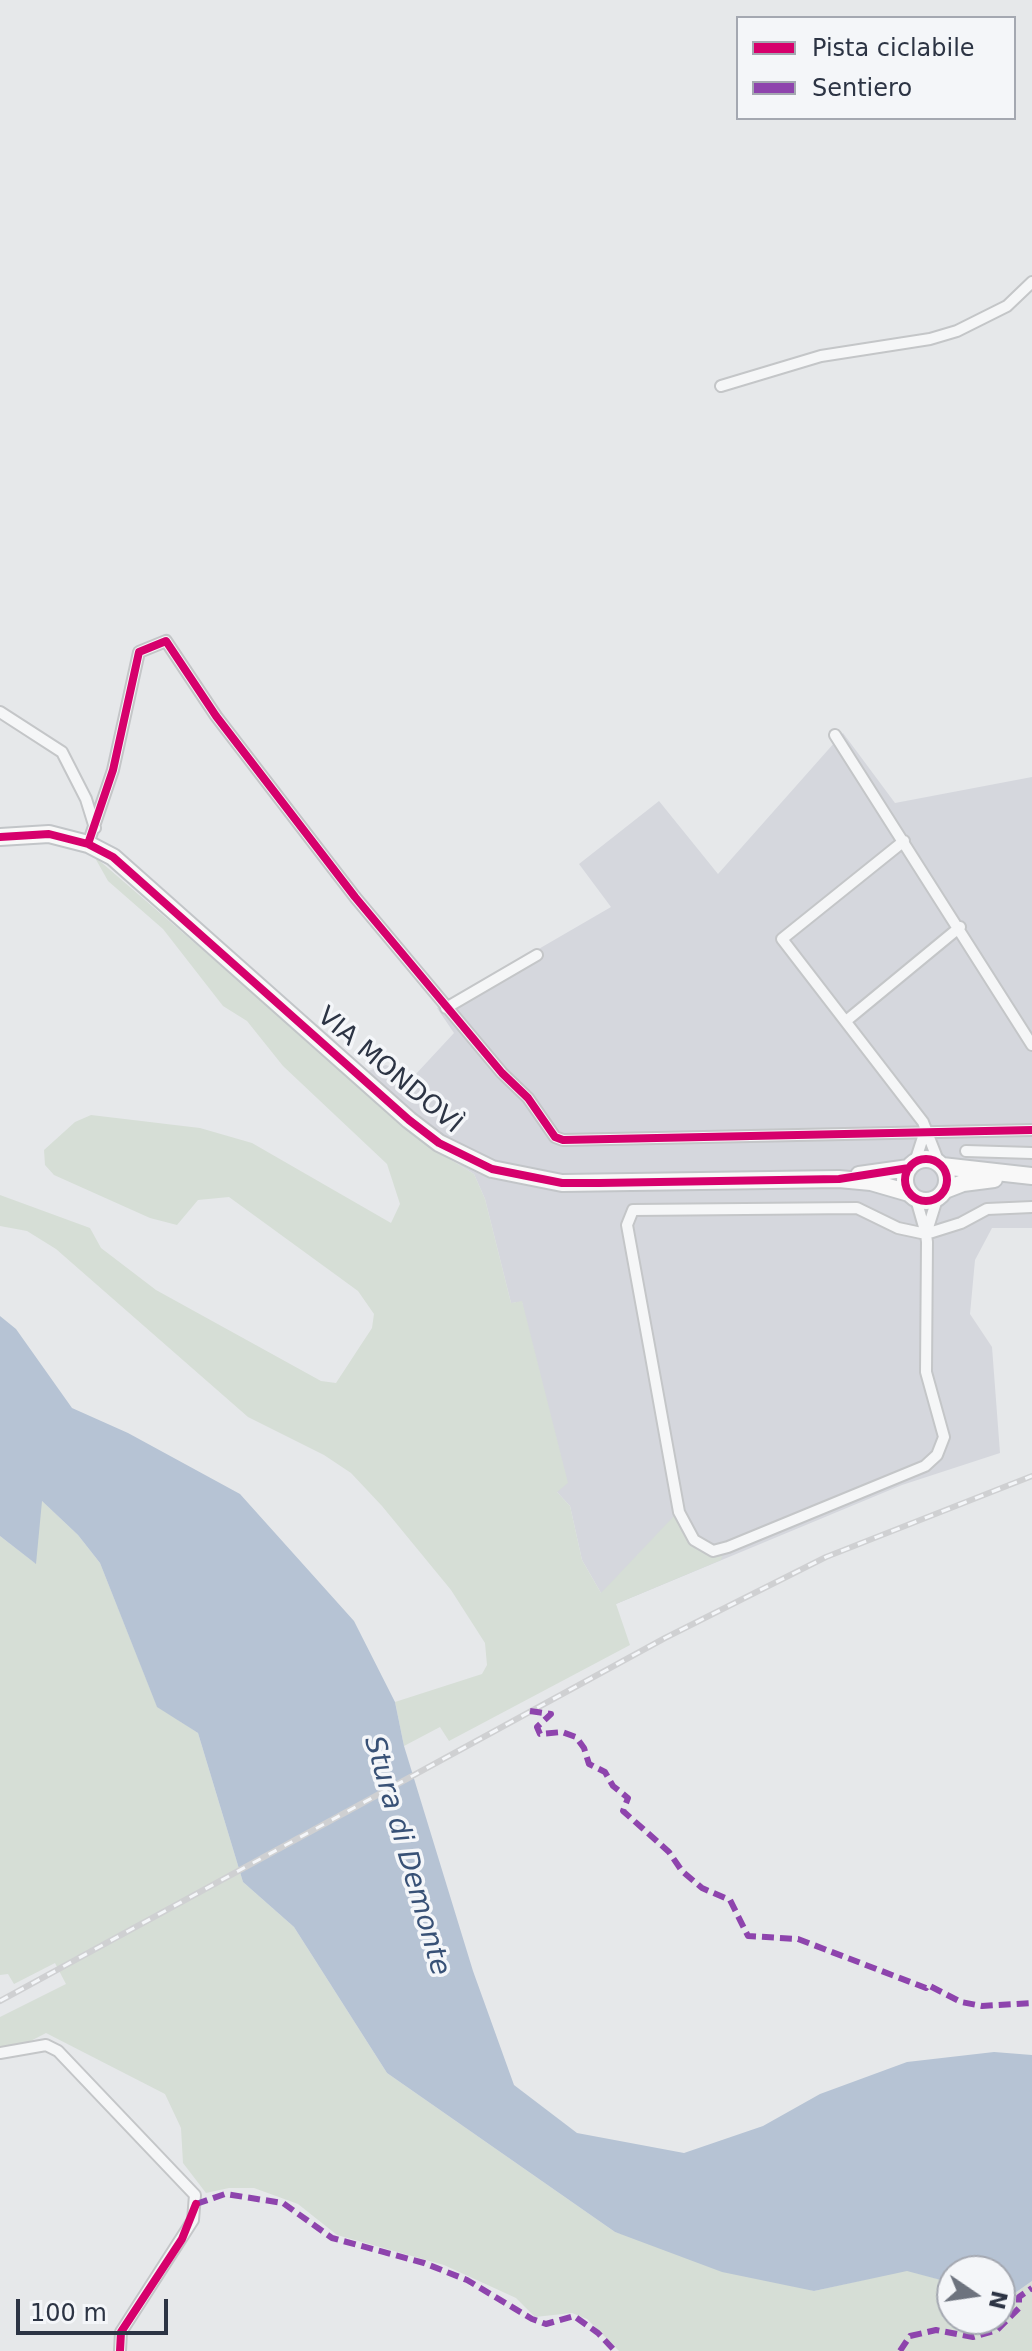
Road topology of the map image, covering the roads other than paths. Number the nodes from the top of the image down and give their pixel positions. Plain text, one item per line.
1 (1032, 282) edge
2 (721, 386) dead end
3 (0, 712) edge
4 (835, 735) dead end
5 (95, 828) junction
6 (0, 837) edge
7 (904, 841) junction
8 (88, 844) junction
9 (960, 927) junction
10 (537, 955) dead end
11 (446, 1008) junction
12 (846, 1021) junction
13 (1032, 1045) edge
14 (1032, 1130) edge
15 (925, 1131) junction
16 (966, 1151) dead end
17 (1032, 1153) edge
18 (912, 1165) junction
19 (941, 1165) junction
20 (1028, 1176) edge
21 (839, 1179) junction
22 (941, 1195) junction
23 (912, 1196) junction
24 (1032, 1207) edge
25 (926, 1234) junction
26 (0, 2053) edge
27 (120, 2351) edge

1 - 2 street
3 - 5 street
4 - 7 street
5 - 8 street
5 - 11 street
6 - 8 main road, VIA MONDOVÌ
7 - 9 street
7 - 12 street
8 - 21 main road, VIA MONDOVÌ
9 - 12 street
9 - 13 street
10 - 11 street
11 - 15 street
12 - 15 street
14 - 15 street
15 - 18 street
15 - 19 street
16 - 17 street
18 - 19 main road
18 - 21 main road, VIA MONDOVÌ
18 - 23 main road
19 - 20 main road
19 - 22 main road
20 - 22 main road
21 - 23 main road, VIA MONDOVÌ
22 - 23 main road
22 - 25 street
23 - 25 street
24 - 25 street
25 - 25 street
26 - 27 street

